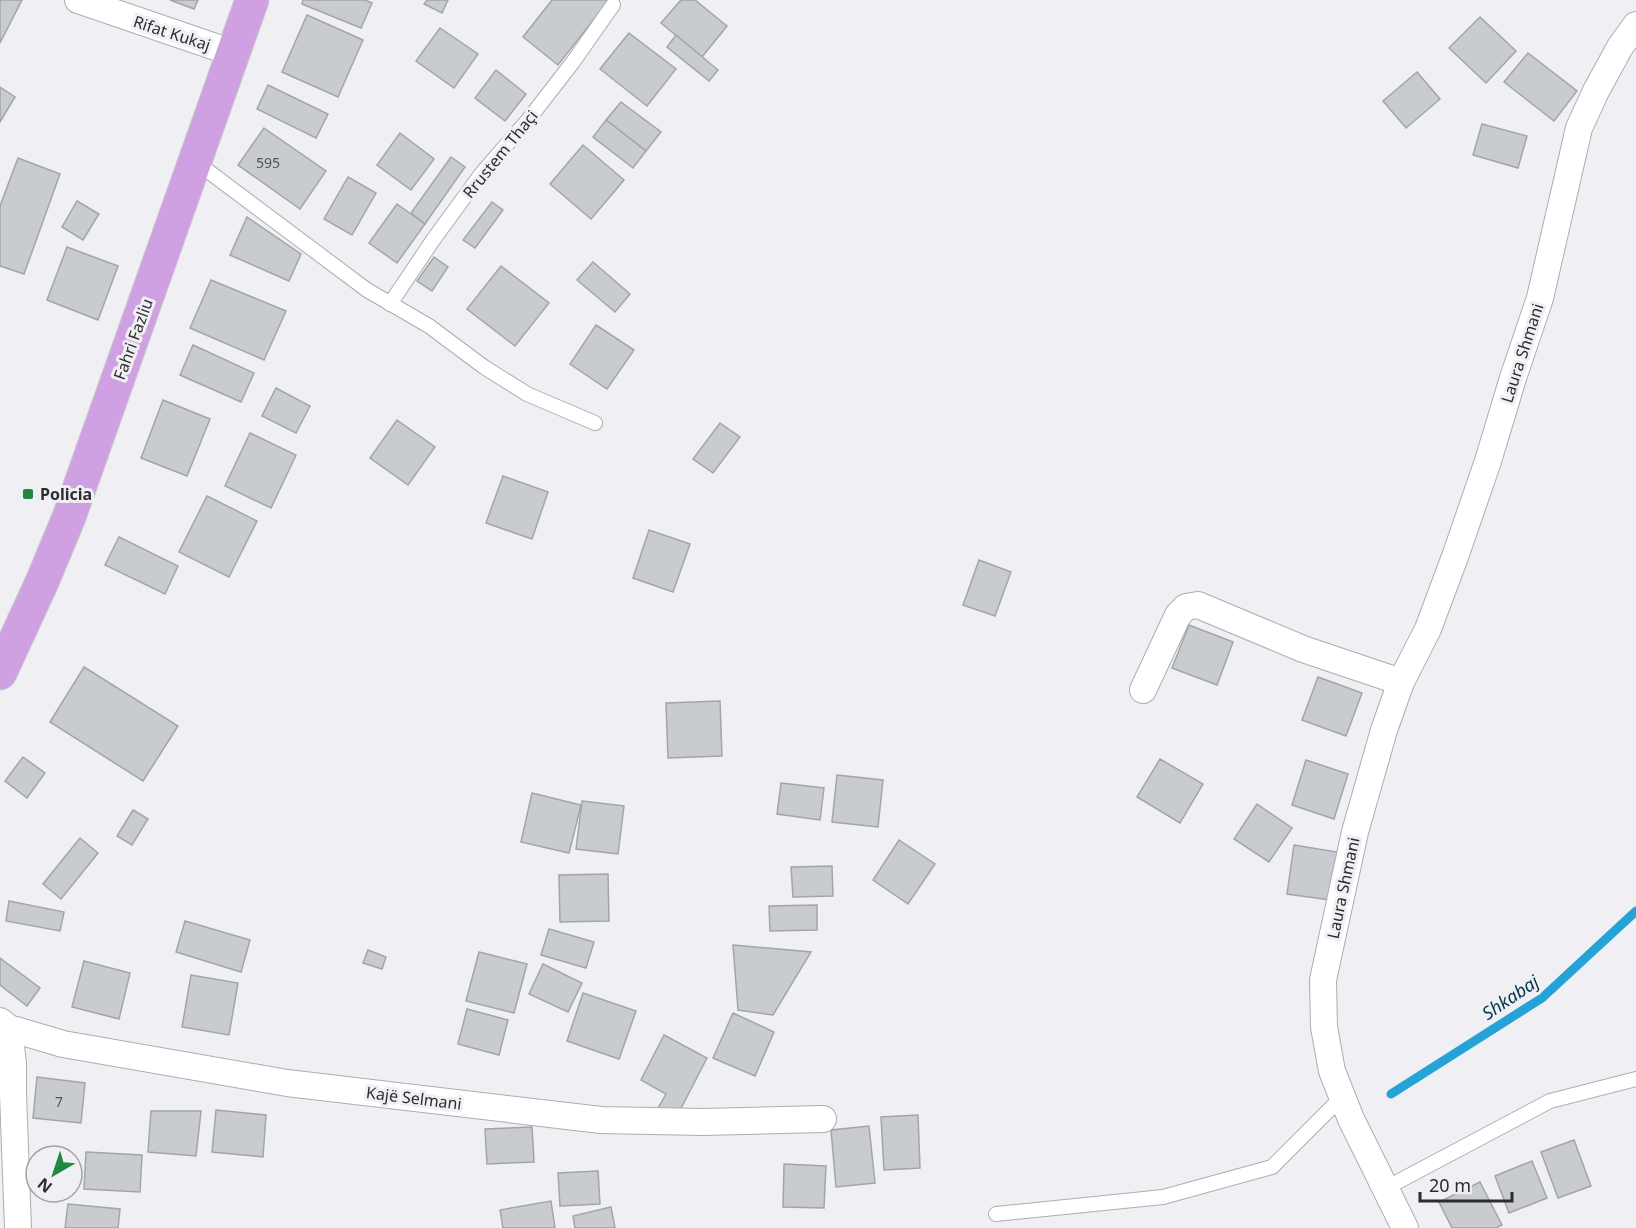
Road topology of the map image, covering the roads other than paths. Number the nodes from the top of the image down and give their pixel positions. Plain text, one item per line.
1 (78, 0) edge
2 (252, 0) edge
3 (613, 5) dead end
4 (1636, 25) edge
5 (233, 53) junction
6 (196, 162) junction
7 (390, 304) junction
8 (595, 423) dead end
9 (0, 671) edge
10 (1401, 682) junction
11 (1143, 690) dead end
12 (5, 1025) edge
13 (1636, 1079) edge
14 (1342, 1097) junction
15 (823, 1119) dead end
16 (1386, 1188) junction
17 (996, 1214) dead end
18 (18, 1228) edge
19 (1405, 1228) edge

1 - 5 street, Rifat Kukaj
2 - 5 main road, Fahri Fazliu
3 - 7 lane, Rrustem Thaçi
4 - 10 street, Laura Shmani
5 - 6 main road, Fahri Fazliu
6 - 7 lane
6 - 9 main road, Fahri Fazliu
7 - 8 lane
10 - 11 street
10 - 14 street, Laura Shmani
12 - 15 street, Kajë Selmani
12 - 18 street
13 - 16 lane
14 - 16 street, Laura Shmani
14 - 17 lane
16 - 19 street, Laura Shmani

